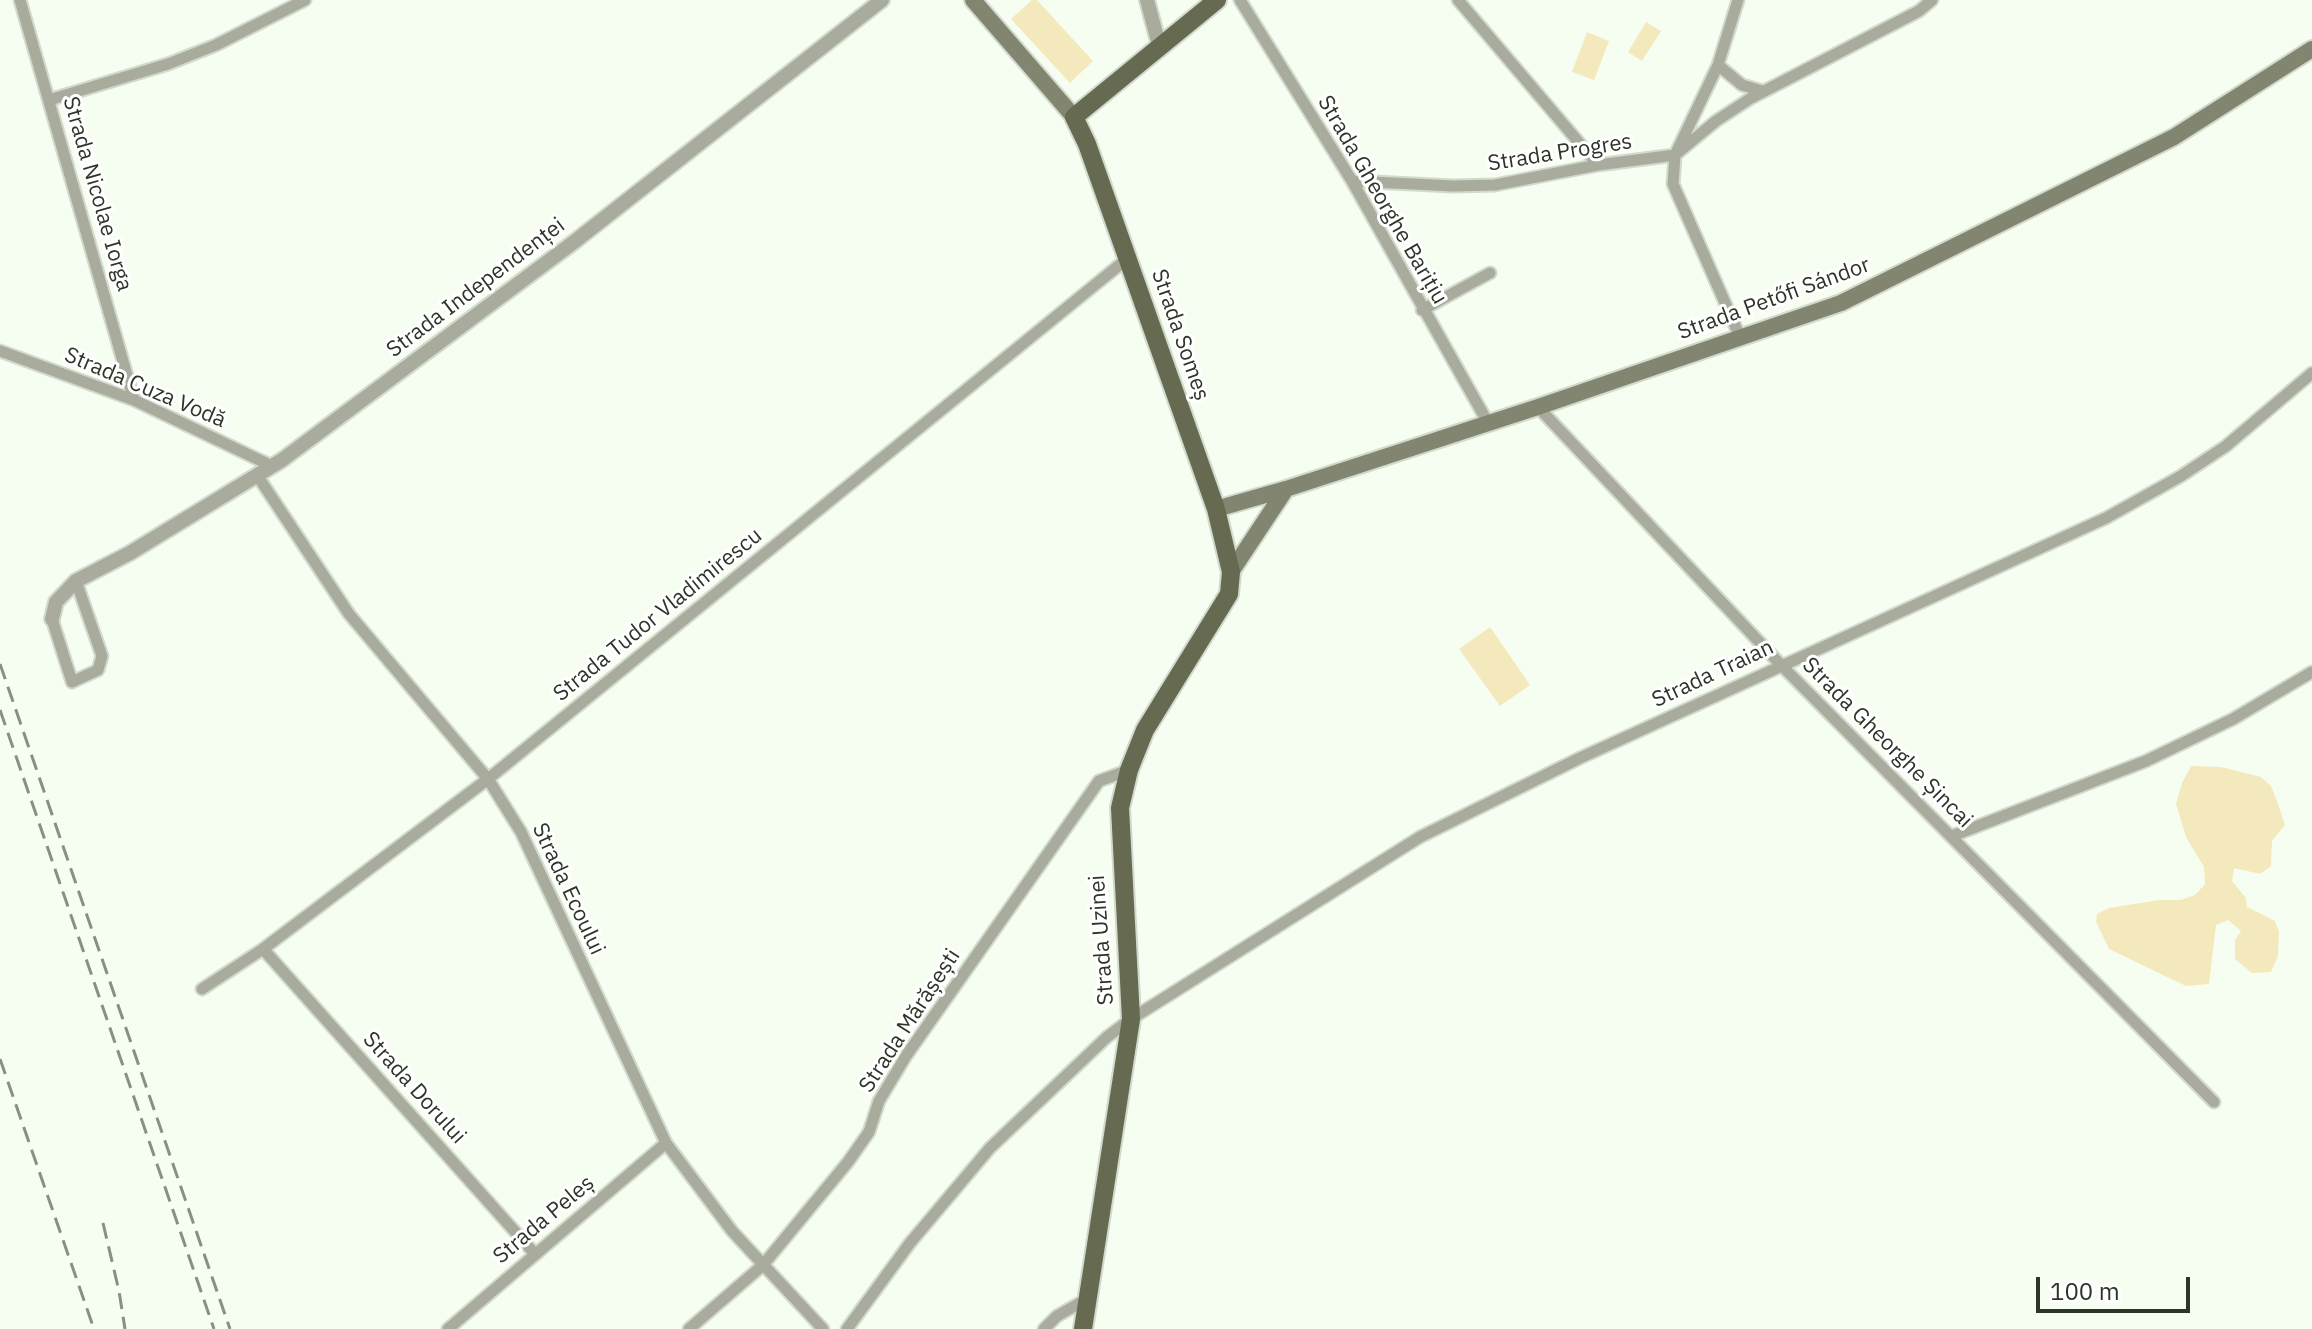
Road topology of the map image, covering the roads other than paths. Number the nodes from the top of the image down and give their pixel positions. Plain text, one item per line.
1 (20, 0) edge
2 (305, 0) edge
3 (882, 0) edge
4 (973, 0) edge
5 (1147, 0) edge
6 (1217, 0) edge
7 (1240, 0) edge
8 (1458, 0) edge
9 (1738, 0) edge
10 (1932, 0) edge
11 (1159, 45) junction
12 (2312, 49) edge
13 (1718, 65) junction
14 (1762, 91) junction
15 (49, 100) junction
16 (1074, 117) junction
17 (1675, 155) junction
18 (1598, 165) junction
19 (1352, 181) junction
20 (1128, 258) junction
21 (1490, 273) dead end
22 (1422, 310) junction
23 (1740, 337) junction
24 (0, 351) edge
25 (2312, 373) edge
26 (134, 400) junction
27 (1538, 407) junction
28 (1487, 421) junction
29 (272, 466) junction
30 (257, 475) junction
31 (1286, 489) junction
32 (1216, 509) junction
33 (1231, 572) junction
34 (76, 581) junction
35 (52, 619) joint
36 (1781, 665) junction
37 (2312, 672) edge
38 (1129, 770) junction
39 (488, 779) junction
40 (1952, 836) junction
41 (263, 949) junction
42 (202, 989) dead end
43 (1131, 1019) junction
44 (2214, 1102) dead end
45 (666, 1143) junction
46 (535, 1254) junction
47 (763, 1265) junction
48 (1087, 1299) junction
49 (448, 1329) edge
50 (689, 1329) edge
51 (823, 1329) edge
52 (847, 1329) edge
53 (1044, 1329) edge
54 (1083, 1329) edge

1 - 15 street, Strada Nicolae Iorga
2 - 15 street
3 - 29 street, Strada Independenței
4 - 16 main road
5 - 11 street
6 - 11 main road
7 - 19 street, Strada Gheorghe Barițiu
8 - 18 street
9 - 13 street
10 - 14 street
11 - 16 main road
12 - 23 main road, Strada Petőfi Sándor
13 - 14 street
13 - 17 street
14 - 17 street
15 - 26 street, Strada Nicolae Iorga
16 - 20 main road, Strada Someș
17 - 18 street, Strada Progres
17 - 23 street
18 - 19 street, Strada Progres
19 - 22 street, Strada Gheorghe Barițiu
20 - 32 main road, Strada Someș
20 - 39 street, Strada Tudor Vladimirescu
21 - 22 street
22 - 28 street, Strada Gheorghe Barițiu
23 - 27 main road, Strada Petőfi Sándor
24 - 26 street, Strada Cuza Vodă
25 - 36 street, Strada Traian
26 - 29 street, Strada Cuza Vodă
27 - 28 main road, Strada Petőfi Sándor
27 - 36 street, Strada Gheorghe Șincai
28 - 31 main road, Strada Petőfi Sándor
29 - 30 street, Strada Independenței
30 - 34 street, Strada Independenței
30 - 39 street, Strada Ecoului
31 - 32 main road, Strada Petőfi Sándor
31 - 33 main road
32 - 33 main road, Strada Someș
33 - 38 main road, Strada Uzinei
34 - 35 street, Strada Independenței
34 - 35 street, Strada Independenței
36 - 40 street, Strada Gheorghe Șincai
36 - 43 street, Strada Traian
37 - 40 street
38 - 43 main road, Strada Uzinei
38 - 47 street, Strada Mărășești
39 - 41 street, Strada Tudor Vladimirescu
39 - 45 street, Strada Ecoului
40 - 44 street, Strada Gheorghe Șincai
41 - 42 street, Strada Tudor Vladimirescu
41 - 46 street, Strada Dorului
43 - 48 main road, Strada Uzinei
43 - 52 street, Strada Traian
45 - 46 street, Strada Peleș
45 - 47 street, Strada Ecoului
46 - 49 street, Strada Peleș
47 - 50 street, Strada Mărășești
47 - 51 street, Strada Ecoului
48 - 53 street
48 - 54 main road, Strada Uzinei

